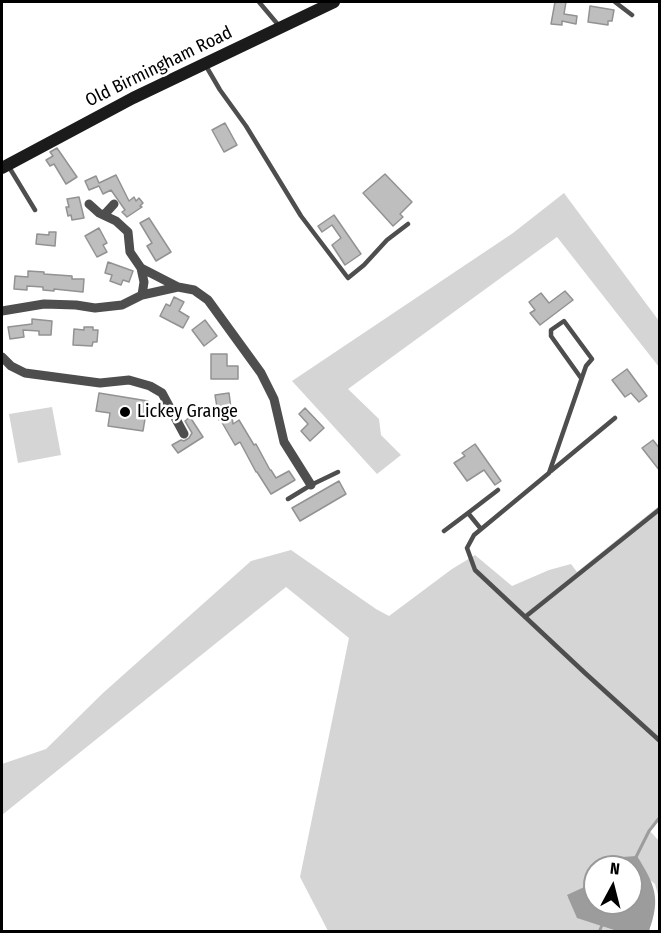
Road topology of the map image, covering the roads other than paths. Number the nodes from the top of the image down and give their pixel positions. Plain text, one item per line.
1 (259, 2) edge
2 (334, 2) edge
3 (615, 2) edge
4 (632, 15) dead end
5 (280, 27) junction
6 (204, 64) junction
7 (4, 166) edge
8 (89, 204) dead end
9 (114, 204) dead end
10 (35, 210) dead end
11 (104, 215) junction
12 (408, 224) dead end
13 (141, 268) junction
14 (178, 287) junction
15 (142, 296) junction
16 (2, 311) edge
17 (2, 357) edge
18 (581, 378) junction
19 (615, 418) dead end
20 (184, 434) dead end
21 (338, 472) dead end
22 (549, 473) junction
23 (311, 485) junction
24 (498, 490) dead end
25 (288, 499) dead end
26 (660, 509) edge
27 (468, 513) junction
28 (482, 529) junction
29 (444, 531) dead end
30 (525, 617) junction
31 (660, 741) edge

1 - 5 lane
2 - 5 main road, Old Birmingham Road
3 - 4 lane
5 - 6 main road, Old Birmingham Road
6 - 7 main road, Old Birmingham Road
6 - 12 lane
7 - 10 lane
8 - 11 street
9 - 11 street
11 - 13 street
13 - 14 street
13 - 15 street
14 - 15 street
14 - 23 street
15 - 16 street
17 - 20 street
18 - 18 lane
18 - 22 lane
19 - 22 lane
21 - 23 lane
22 - 28 lane
23 - 25 lane
24 - 27 lane
26 - 30 lane
27 - 28 lane
27 - 29 lane
28 - 30 lane
30 - 31 lane

